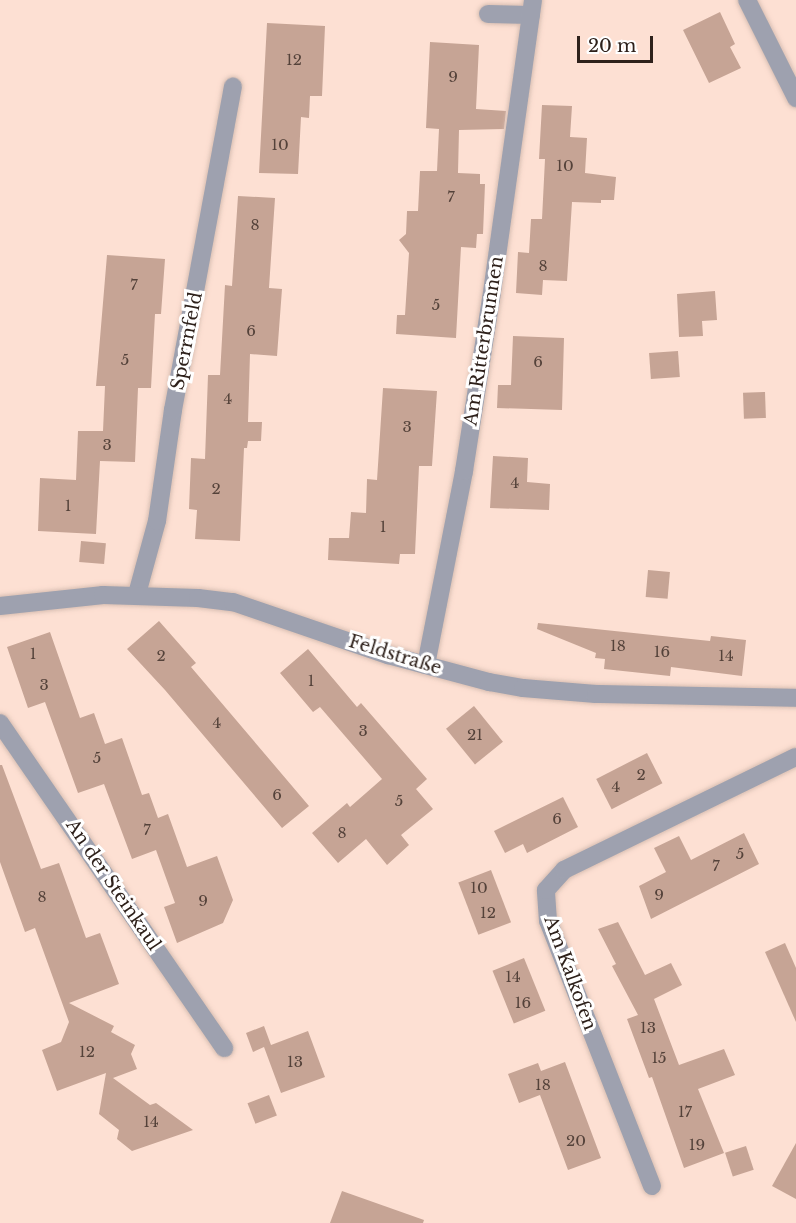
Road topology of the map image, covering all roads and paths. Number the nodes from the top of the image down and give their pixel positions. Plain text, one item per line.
1 (747, 0) edge
2 (532, 8) edge
3 (488, 14) dead end
4 (233, 87) dead end
5 (796, 98) edge
6 (137, 594) junction
7 (0, 606) edge
8 (426, 665) junction
9 (796, 698) edge
10 (0, 723) edge
11 (796, 757) edge
12 (224, 1048) dead end
13 (652, 1186) dead end

1 - 5 street
2 - 3 street, Am Ritterbrunnen
2 - 8 street, Am Ritterbrunnen
4 - 6 street, Sperrnfeld
6 - 7 street, Feldstraße
6 - 8 street, Feldstraße
8 - 9 street, Feldstraße
10 - 12 street, An der Steinkaul
11 - 13 street, Am Kalkofen

